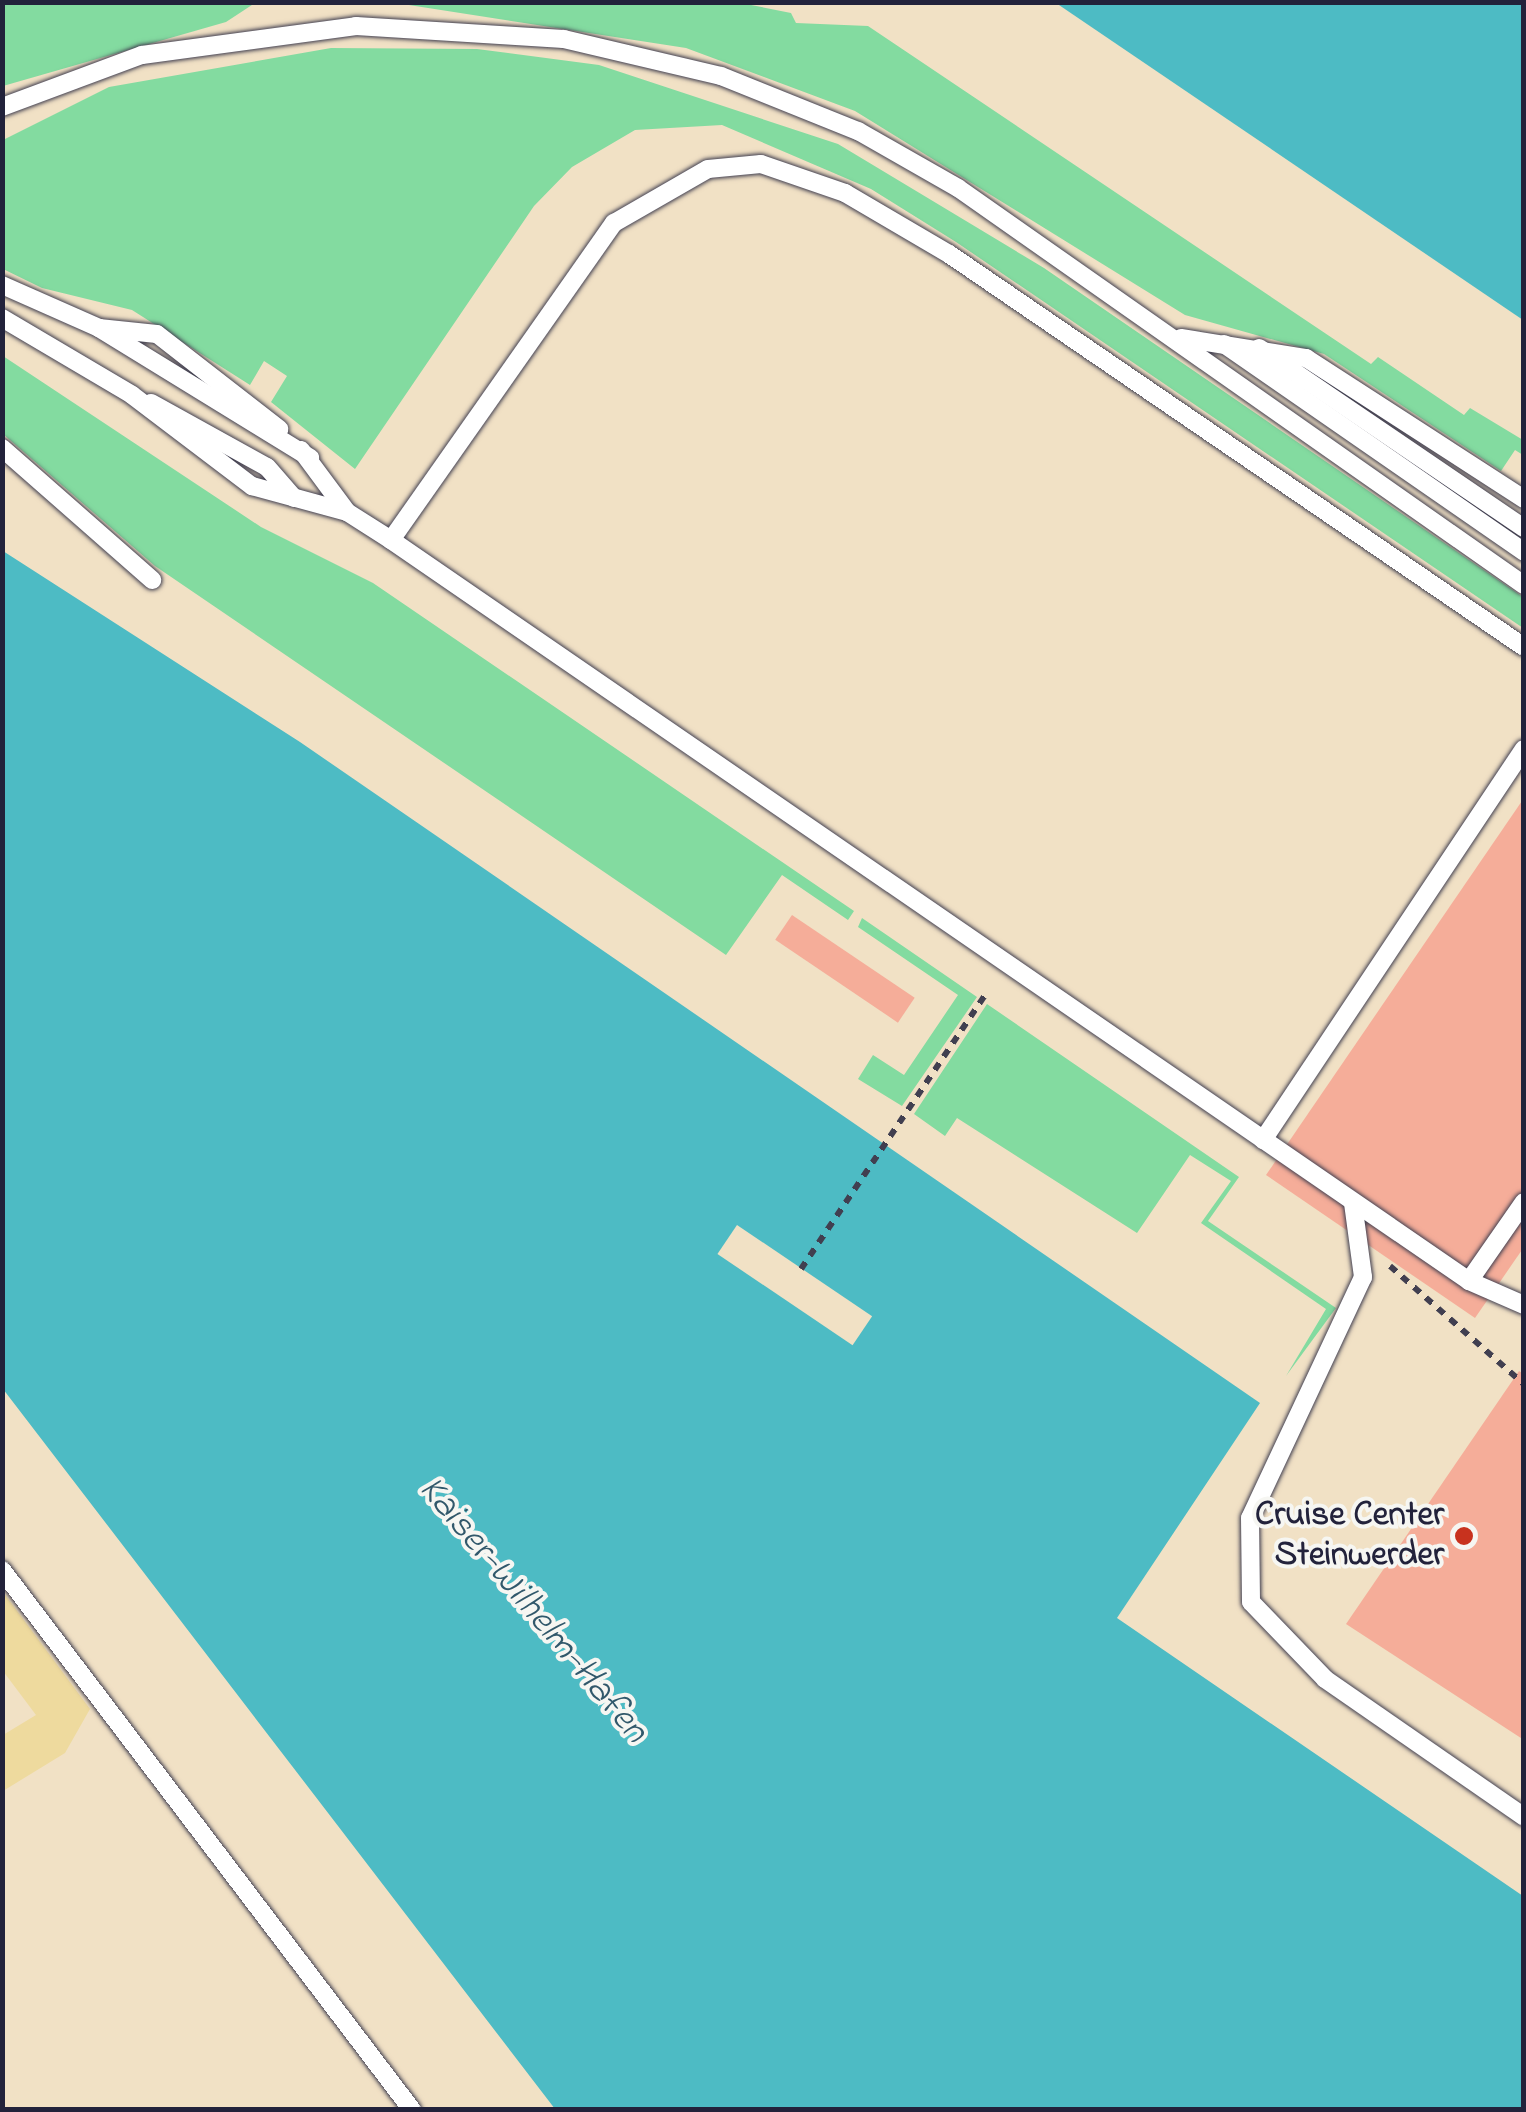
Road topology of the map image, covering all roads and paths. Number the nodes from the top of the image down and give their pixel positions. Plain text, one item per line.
1 (5, 108) edge
2 (2, 285) edge
3 (2, 318) edge
4 (1180, 338) junction
5 (1220, 341) junction
6 (1252, 344) junction
7 (2, 448) edge
8 (1524, 499) edge
9 (346, 512) junction
10 (1524, 528) edge
11 (391, 540) junction
12 (1524, 552) edge
13 (152, 580) dead end
14 (1524, 585) edge
15 (1524, 647) edge
16 (1524, 749) edge
17 (988, 991) dead end
18 (1263, 1140) junction
19 (1353, 1202) junction
20 (1524, 1202) edge
21 (1365, 1257) junction
22 (801, 1269) dead end
23 (1469, 1282) junction
24 (1524, 1305) edge
25 (1524, 1384) edge
26 (2, 1570) edge
27 (1524, 1816) edge
28 (412, 2110) edge

1 - 4 lane
2 - 9 lane
3 - 9 lane
4 - 5 lane
4 - 14 lane
5 - 6 lane
5 - 12 lane
6 - 8 lane
6 - 10 lane
7 - 13 lane
9 - 11 lane
11 - 15 lane
11 - 18 lane
16 - 18 lane
17 - 22 path
18 - 19 lane
19 - 21 lane
19 - 23 lane
20 - 23 lane
21 - 25 path
21 - 27 lane
23 - 24 lane
26 - 28 lane

